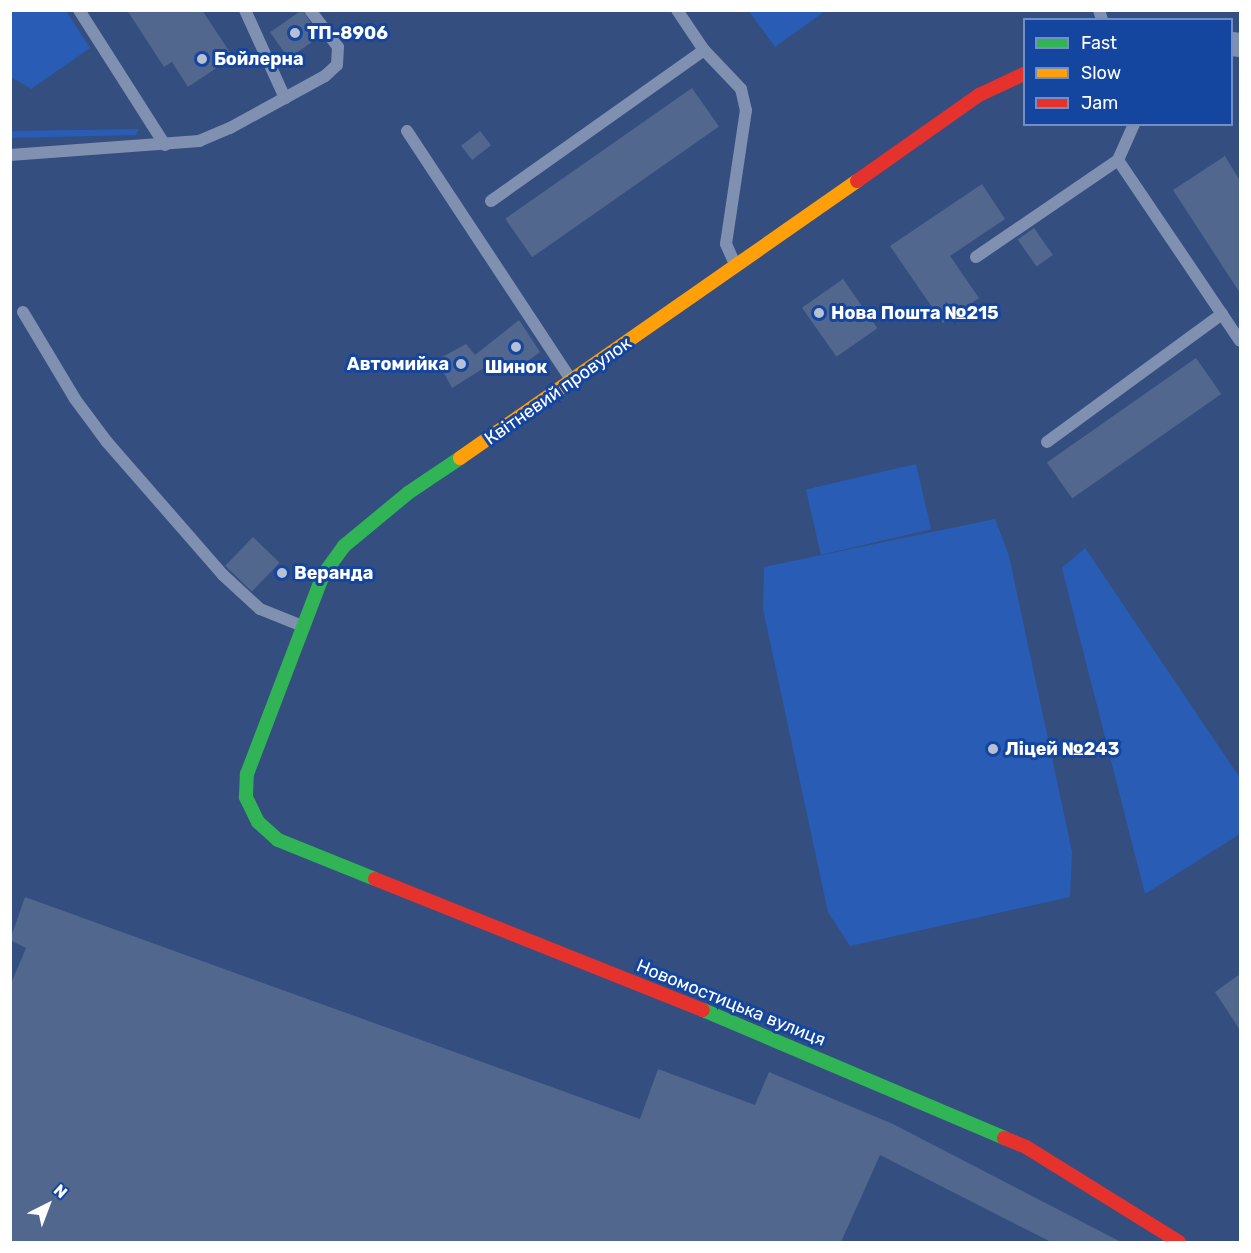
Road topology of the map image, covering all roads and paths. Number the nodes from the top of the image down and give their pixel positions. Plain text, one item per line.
1 (79, 10) edge
2 (246, 10) edge
3 (310, 10) edge
4 (677, 10) edge
5 (704, 50) junction
6 (1023, 74) edge
7 (285, 98) junction
8 (1133, 126) edge
9 (407, 130) dead end
10 (165, 145) junction
11 (10, 155) edge
12 (1118, 160) junction
13 (491, 201) dead end
14 (976, 257) dead end
15 (735, 265) junction
16 (23, 312) dead end
17 (1222, 314) junction
18 (1240, 341) edge
19 (573, 382) junction
20 (1047, 442) dead end
21 (301, 625) junction
22 (258, 822) joint
23 (1179, 1242) edge

1 - 10 lane
2 - 7 lane
3 - 7 lane
4 - 5 lane
5 - 13 lane
5 - 15 lane
6 - 15 street, Квітневий провулок
7 - 10 lane
8 - 12 lane
9 - 19 lane
10 - 11 lane
12 - 14 lane
12 - 17 lane
15 - 19 street, Квітневий провулок
16 - 21 lane
17 - 18 lane
17 - 20 lane
19 - 21 street, Квітневий провулок
21 - 22 street, Квітневий провулок
22 - 23 street, Новомостицька вулиця

